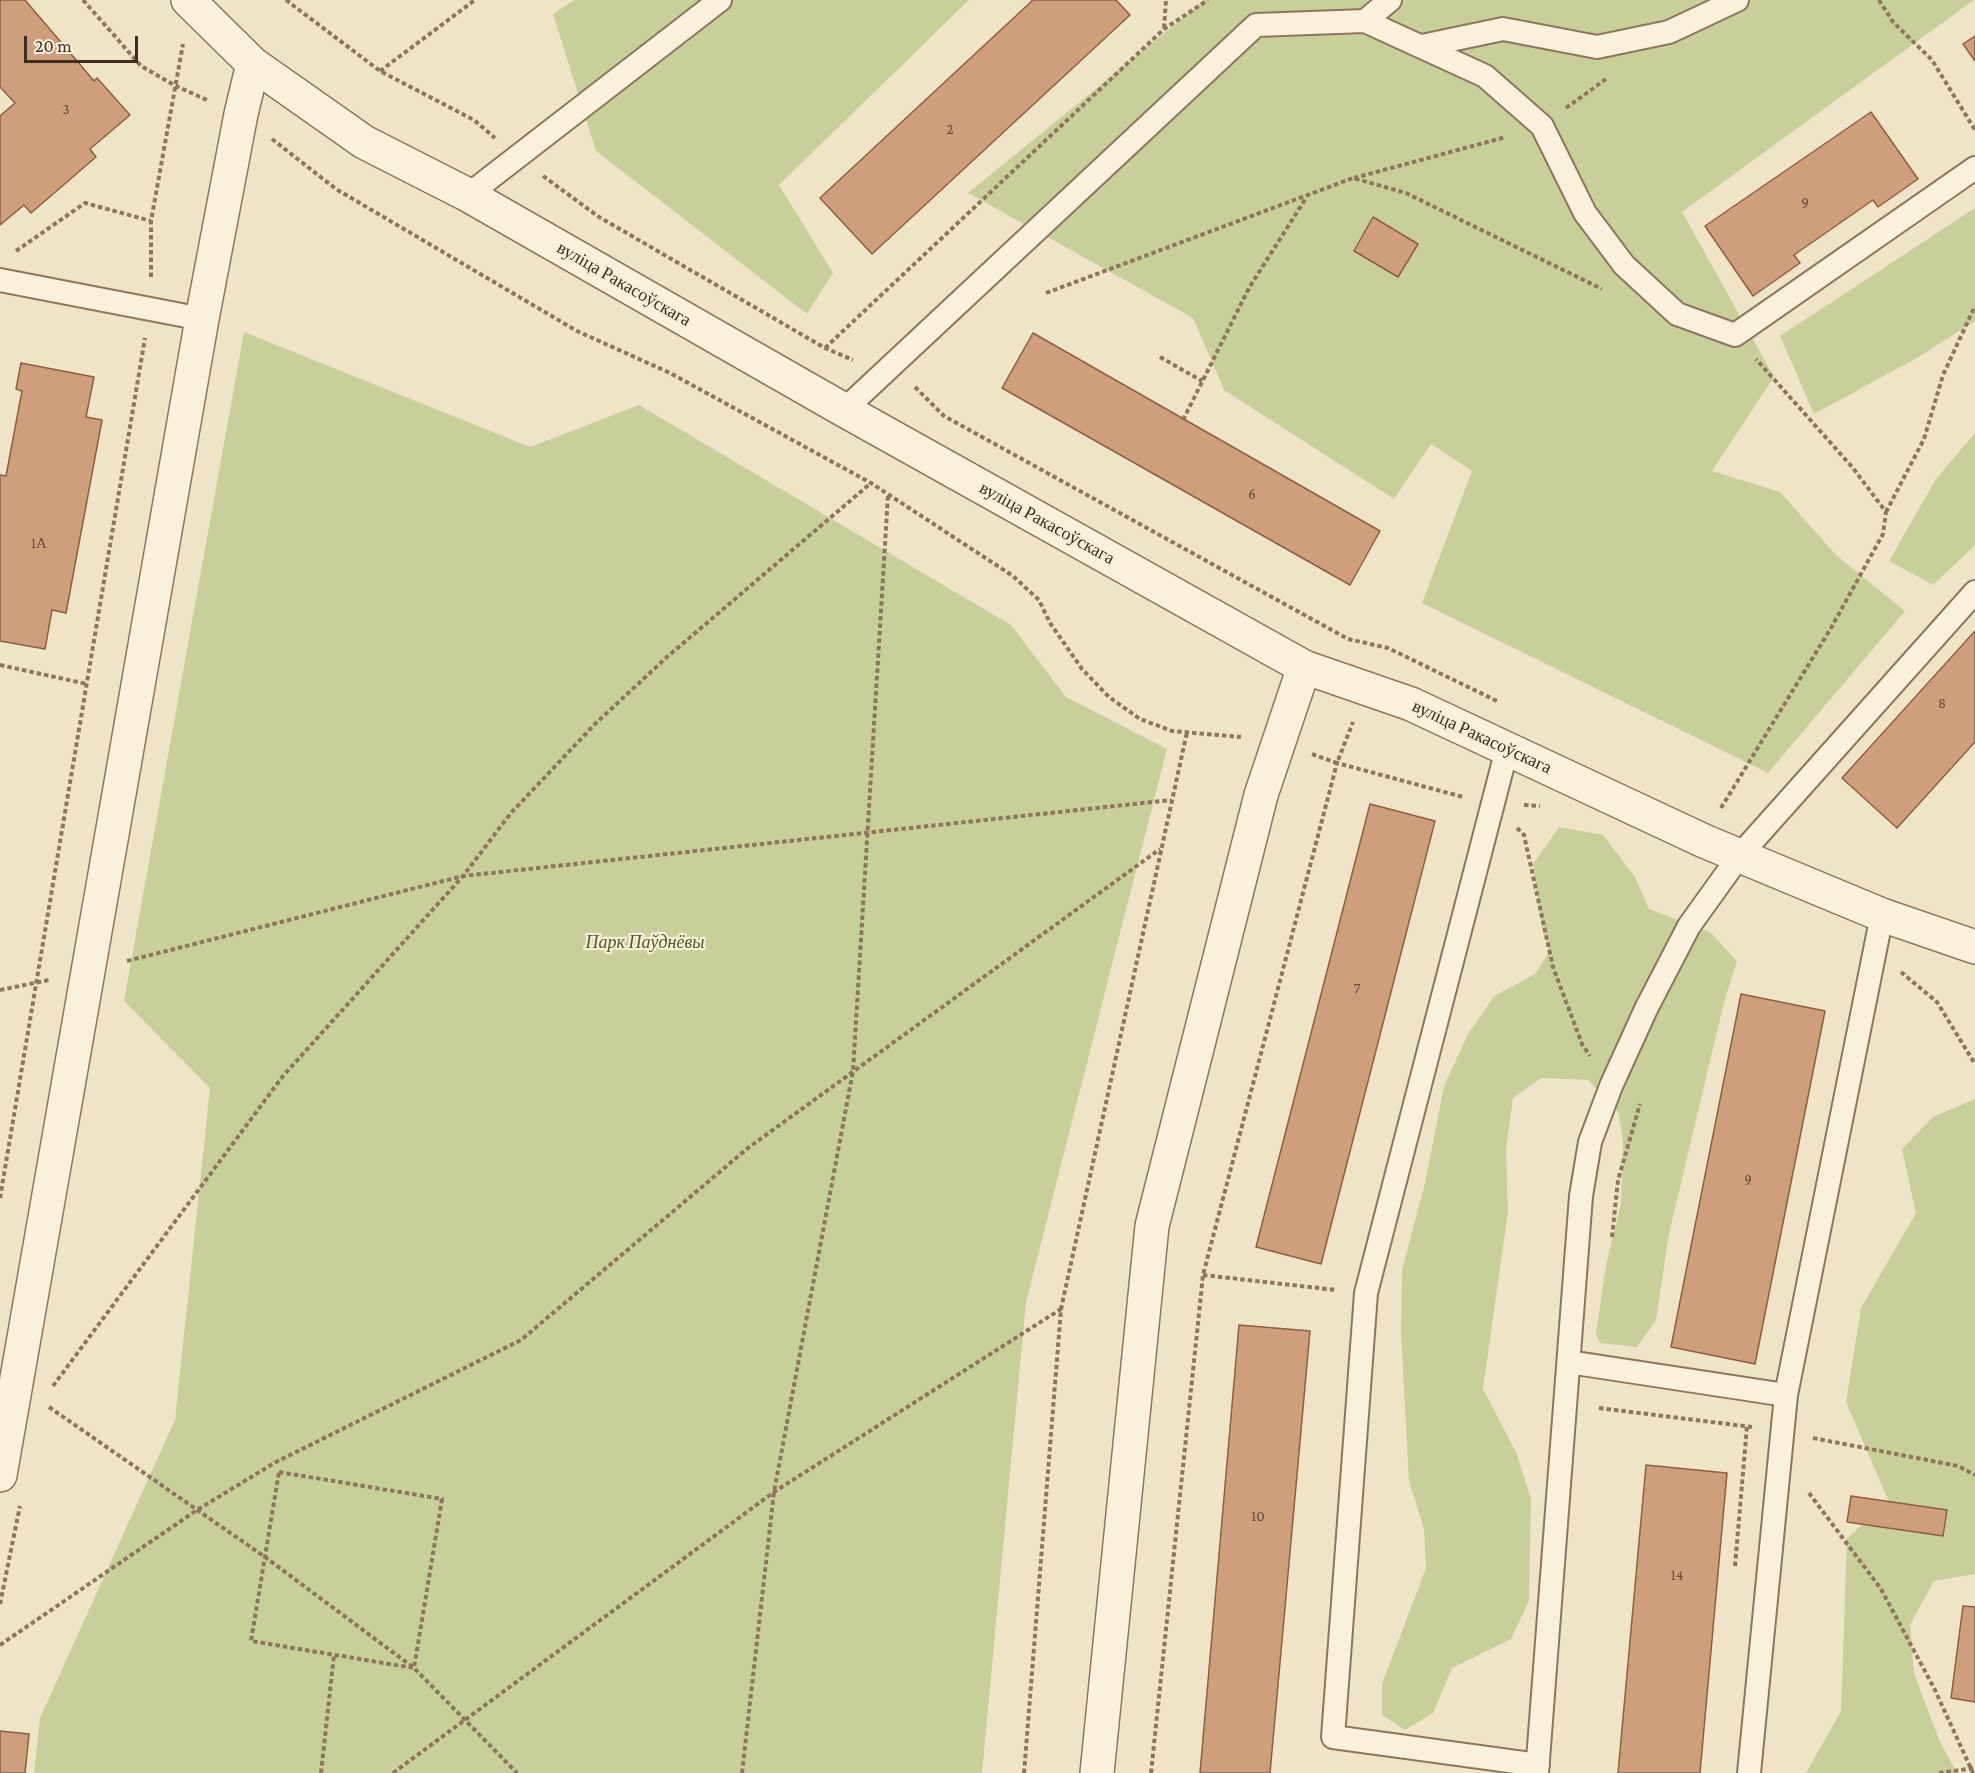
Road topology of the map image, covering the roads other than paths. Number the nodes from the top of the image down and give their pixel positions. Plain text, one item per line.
1 (188, 0) edge
2 (720, 0) edge
3 (1390, 0) edge
4 (1737, 0) edge
5 (1365, 21) junction
6 (1422, 46) junction
7 (253, 64) junction
8 (1975, 168) edge
9 (468, 195) junction
10 (0, 280) edge
11 (202, 319) junction
12 (844, 411) junction
13 (1975, 592) edge
14 (1304, 668) junction
15 (1507, 749) junction
16 (1740, 855) junction
17 (1882, 915) junction
18 (1971, 941) edge
19 (1569, 1362) junction
20 (1786, 1395) junction
21 (0, 1475) edge
22 (1537, 1769) edge
23 (1097, 1773) edge
24 (1749, 1773) edge

1 - 7 street, вуліца Ракасоўскага
2 - 9 lane
3 - 5 lane
4 - 6 lane
5 - 6 lane
5 - 12 lane
6 - 8 lane
7 - 9 street, вуліца Ракасоўскага
7 - 11 street
9 - 12 street, вуліца Ракасоўскага
10 - 11 lane
11 - 21 street
12 - 14 street, вуліца Ракасоўскага
13 - 16 lane
14 - 15 street, вуліца Ракасоўскага
14 - 23 street
15 - 16 street, вуліца Ракасоўскага
15 - 22 lane
16 - 17 street, вуліца Ракасоўскага
16 - 19 lane
17 - 18 street, вуліца Ракасоўскага
17 - 20 lane
19 - 20 lane
19 - 22 lane
20 - 24 lane

